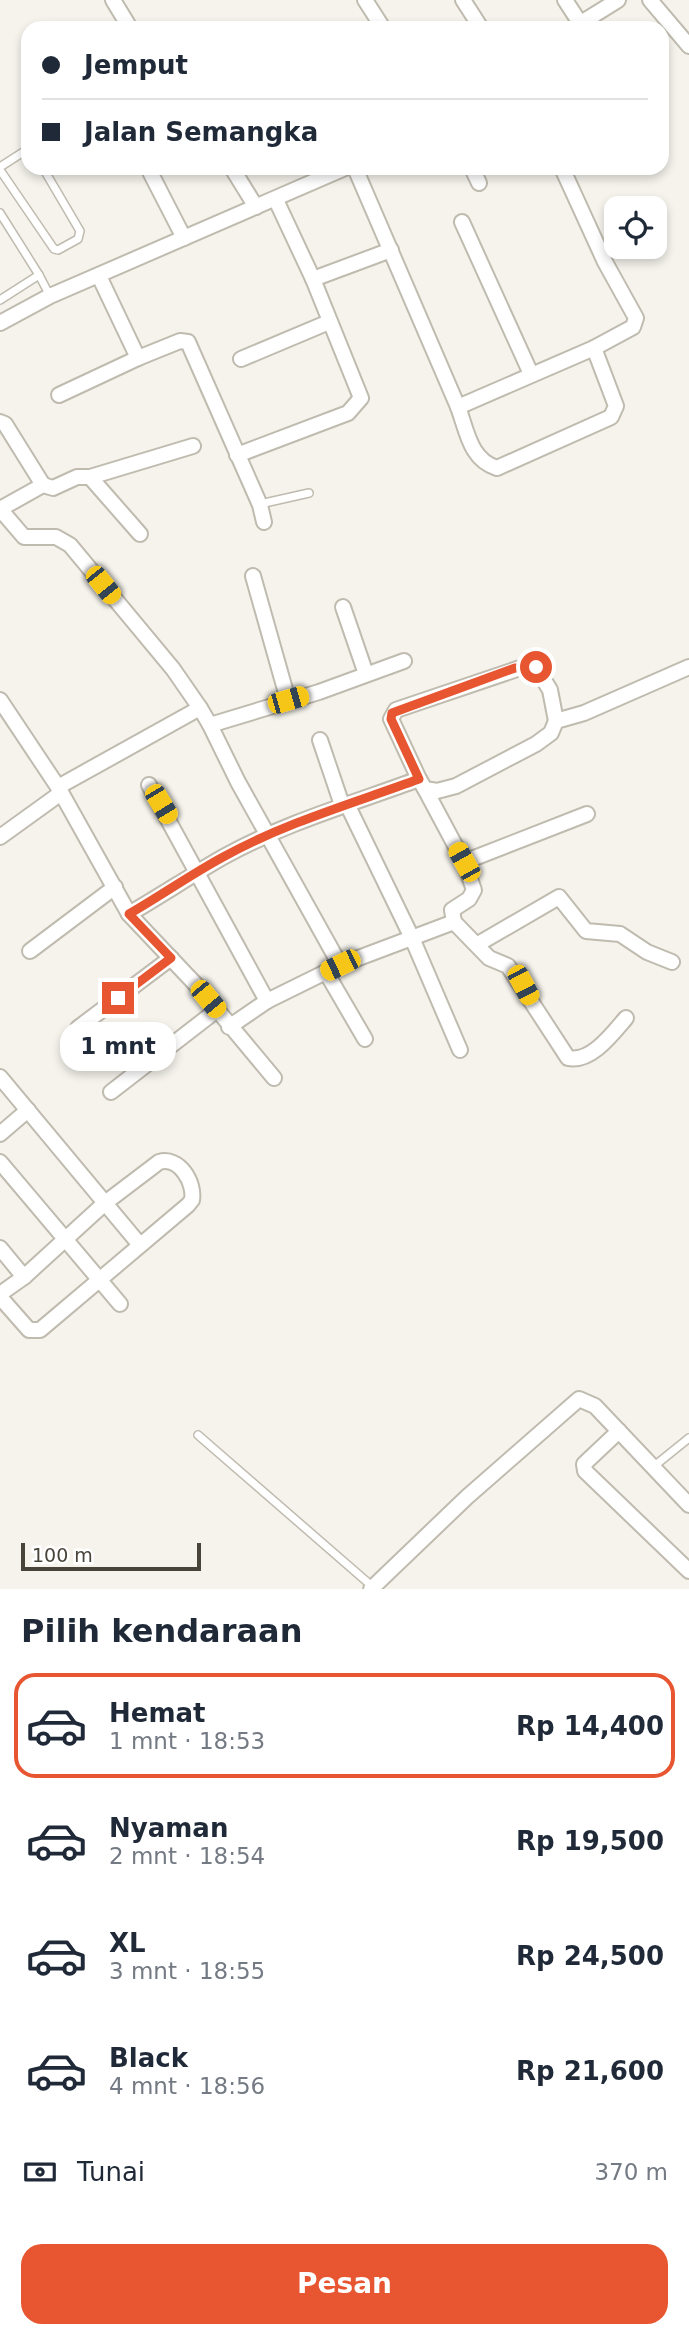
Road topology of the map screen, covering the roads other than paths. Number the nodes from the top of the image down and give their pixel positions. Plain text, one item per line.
1 (113, 0) edge
2 (365, 0) edge
3 (463, 0) edge
4 (565, 0) edge
5 (618, 0) edge
6 (650, 0) edge
7 (661, 0) edge
8 (126, 21) edge
9 (378, 21) edge
10 (476, 21) edge
11 (575, 21) edge
12 (584, 21) edge
13 (667, 21) edge
14 (669, 23) edge
15 (689, 35) edge
16 (689, 47) edge
17 (21, 154) edge
18 (0, 169) edge
19 (47, 175) edge
20 (152, 175) edge
21 (236, 175) edge
22 (330, 175) edge
23 (358, 175) edge
24 (475, 175) edge
25 (565, 175) edge
26 (479, 183) dead end
27 (275, 200) junction
28 (256, 207) junction
29 (0, 213) edge
30 (462, 222) dead end
31 (184, 238) junction
32 (391, 250) junction
33 (38, 275) junction
34 (99, 276) junction
35 (313, 279) junction
36 (50, 296) junction
37 (0, 300) edge
38 (329, 322) junction
39 (0, 323) edge
40 (594, 348) junction
41 (138, 358) junction
42 (241, 359) dead end
43 (531, 374) junction
44 (59, 395) dead end
45 (458, 407) junction
46 (0, 422) edge
47 (193, 446) dead end
48 (237, 455) junction
49 (90, 477) junction
50 (43, 485) junction
51 (309, 493) dead end
52 (260, 505) junction
53 (264, 522) dead end
54 (140, 534) dead end
55 (253, 576) dead end
56 (343, 607) dead end
57 (404, 661) dead end
58 (689, 667) edge
59 (366, 674) junction
60 (288, 700) junction
61 (0, 701) edge
62 (200, 708) junction
63 (5, 719) edge
64 (556, 721) junction
65 (210, 725) junction
66 (320, 740) dead end
67 (422, 784) junction
68 (149, 785) dead end
69 (59, 790) junction
70 (344, 804) junction
71 (587, 814) dead end
72 (269, 835) junction
73 (0, 837) edge
74 (464, 862) junction
75 (198, 872) junction
76 (115, 887) junction
77 (129, 914) junction
78 (454, 922) junction
79 (412, 938) junction
80 (478, 944) junction
81 (30, 951) dead end
82 (171, 958) junction
83 (672, 962) dead end
84 (333, 969) junction
85 (267, 1001) junction
86 (217, 1010) junction
87 (626, 1018) dead end
88 (229, 1027) junction
89 (78, 1028) dead end
90 (365, 1039) dead end
91 (460, 1050) dead end
92 (0, 1077) edge
93 (274, 1079) dead end
94 (111, 1091) dead end
95 (28, 1110) junction
96 (0, 1134) edge
97 (0, 1162) edge
98 (105, 1203) junction
99 (66, 1239) junction
100 (140, 1245) junction
101 (0, 1248) edge
102 (24, 1276) junction
103 (100, 1279) junction
104 (0, 1296) edge
105 (121, 1304) dead end
106 (619, 1431) junction
107 (198, 1435) dead end
108 (689, 1438) edge
109 (653, 1467) junction
110 (689, 1505) edge
111 (689, 1571) edge
112 (372, 1588) edge

1 - 8 street
2 - 9 street
3 - 10 street
4 - 11 street
5 - 12 street
6 - 13 street
7 - 15 street
14 - 16 street
17 - 18 lane
18 - 19 lane
20 - 31 street
21 - 28 street
22 - 27 street
23 - 32 street
24 - 26 street
25 - 40 street
27 - 28 street
27 - 35 street
28 - 31 street
29 - 33 lane
30 - 43 street
31 - 34 street
32 - 35 street
32 - 45 street
33 - 36 lane
33 - 37 lane
34 - 36 street
34 - 41 street
35 - 38 street
36 - 39 street
38 - 42 street
38 - 48 street
40 - 43 street
40 - 45 street
41 - 44 street
41 - 48 street
43 - 45 street
46 - 50 street
47 - 49 street
48 - 52 street
49 - 50 street
49 - 54 street
50 - 62 street
51 - 52 lane
52 - 53 street
55 - 60 street
56 - 59 street
57 - 59 street
58 - 64 street
59 - 60 street
60 - 65 street
61 - 63 street
62 - 65 street
62 - 69 street
63 - 69 street
64 - 67 street
64 - 67 street
65 - 72 street
66 - 70 street
67 - 70 street
67 - 74 street
68 - 75 street
69 - 73 street
69 - 76 street
70 - 72 street
70 - 79 street
71 - 74 street
72 - 75 street
72 - 84 street
74 - 78 street
75 - 77 street
75 - 85 street
76 - 77 street
76 - 81 street
77 - 82 street
78 - 79 street
78 - 80 street
79 - 84 street
79 - 91 street
80 - 83 street
80 - 87 street
82 - 86 street
82 - 89 street
84 - 85 street
84 - 90 street
85 - 88 street
86 - 88 street
86 - 94 street
88 - 93 street
92 - 95 street
95 - 96 street
95 - 98 street
97 - 99 street
98 - 99 street
98 - 100 street
98 - 100 street
99 - 102 street
99 - 103 street
100 - 103 street
101 - 102 street
102 - 104 street
103 - 104 street
103 - 105 street
106 - 109 street
106 - 111 street
106 - 112 street
107 - 112 lane
108 - 109 lane
109 - 110 street

